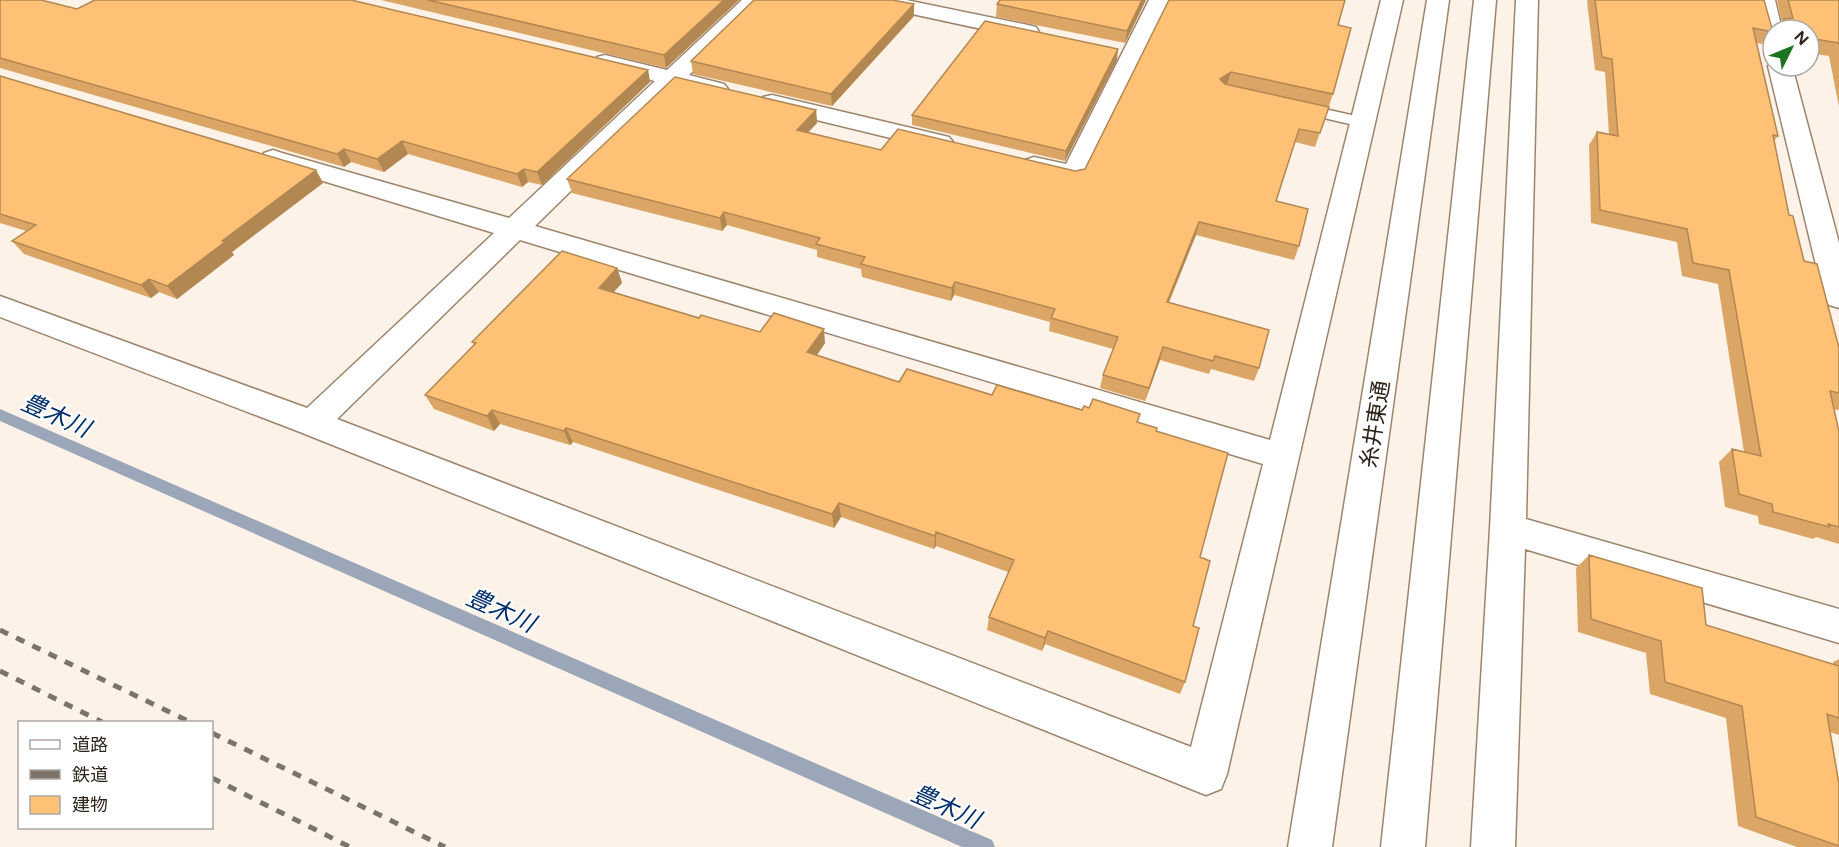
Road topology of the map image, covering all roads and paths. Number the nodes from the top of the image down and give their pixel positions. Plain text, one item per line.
1 (754, 0) edge
2 (874, 0) edge
3 (1160, 0) edge
4 (1392, 0) edge
5 (1438, 0) edge
6 (1485, 0) edge
7 (1527, 0) edge
8 (1764, 0) edge
9 (1768, 18) edge
10 (1050, 37) edge
11 (582, 57) edge
12 (672, 78) junction
13 (1783, 78) edge
14 (1284, 105) edge
15 (1363, 122) junction
16 (959, 147) edge
17 (251, 151) edge
18 (1016, 160) edge
19 (514, 229) junction
20 (1839, 298) edge
21 (0, 306) edge
22 (312, 423) junction
23 (1283, 457) junction
24 (1508, 529) junction
25 (1839, 626) edge
26 (1310, 847) edge
27 (1403, 847) edge
28 (1493, 847) edge

1 - 12 street
2 - 10 street
3 - 18 street
4 - 15 street
5 - 26 street, 糸井東通
6 - 27 street
7 - 24 street
8 - 9 street
11 - 12 street
12 - 16 street
12 - 19 street
13 - 20 street
14 - 15 lane
15 - 23 street
17 - 19 street
19 - 22 street
19 - 23 street
21 - 22 street
22 - 23 street
24 - 25 street
24 - 28 street

